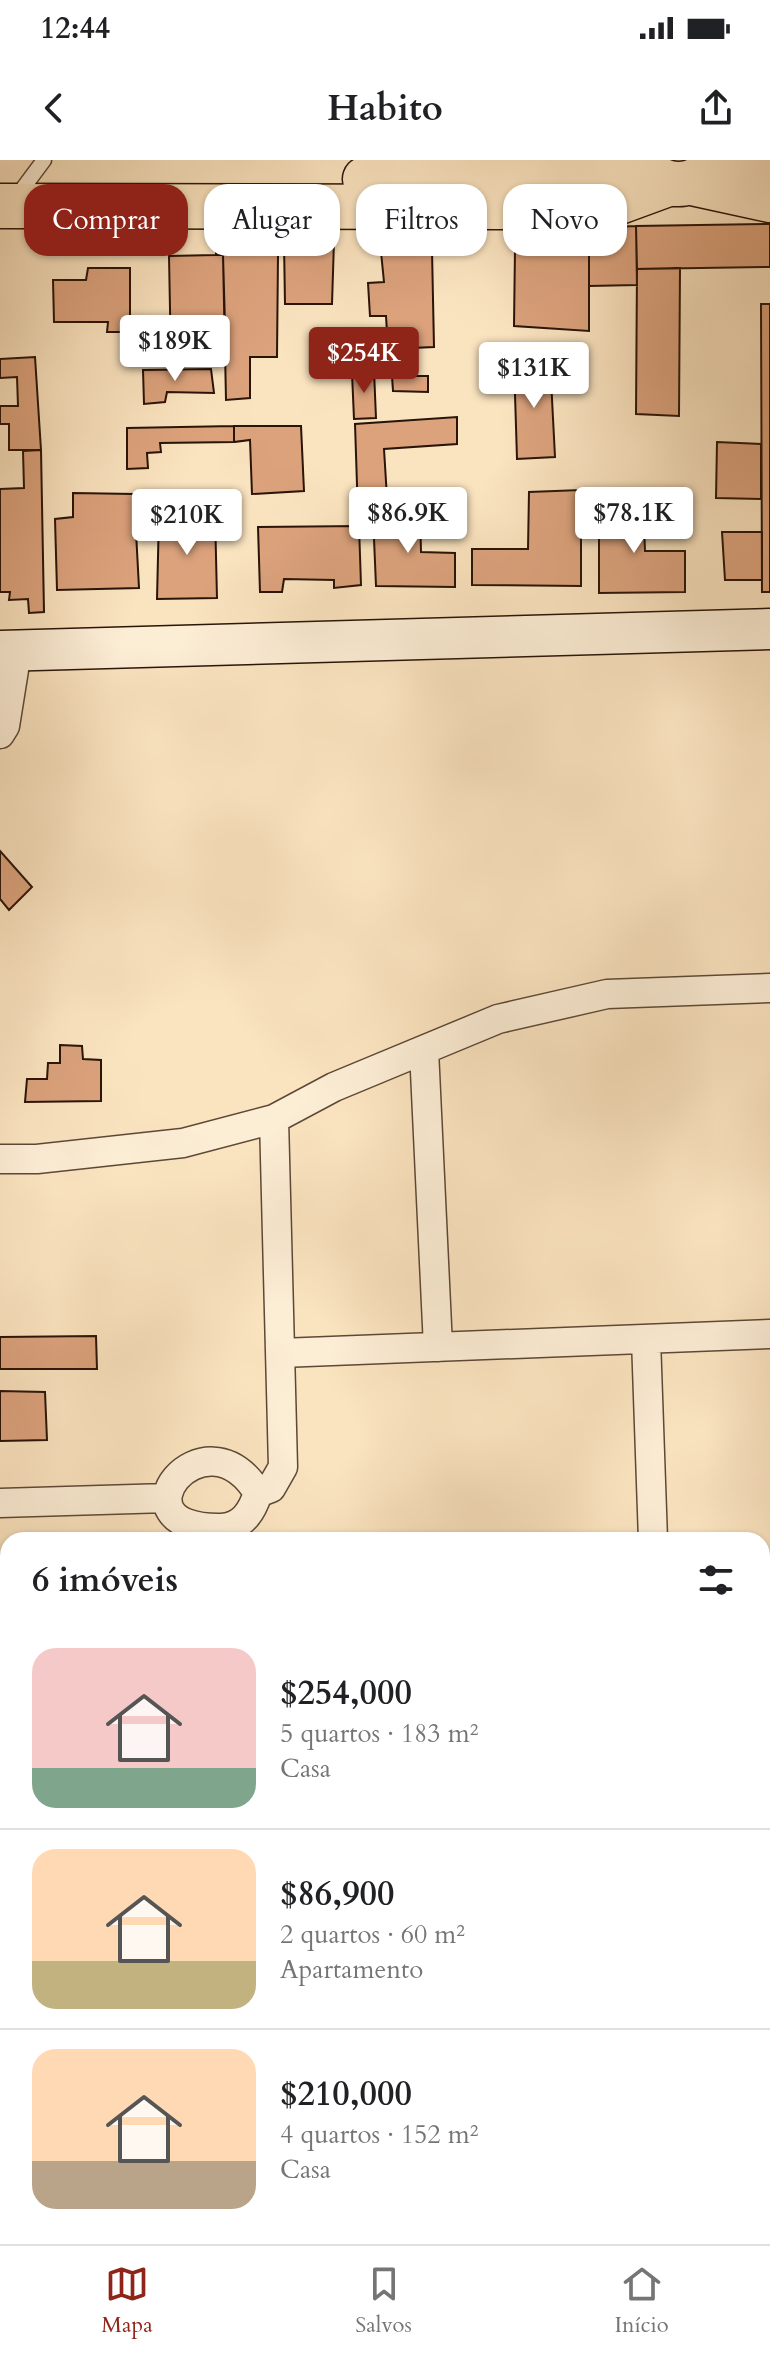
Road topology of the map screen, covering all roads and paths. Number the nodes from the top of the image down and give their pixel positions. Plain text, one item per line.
1 (44, 160) edge
2 (753, 160) edge
3 (770, 162) edge
4 (589, 163) edge
5 (679, 172) edge
6 (322, 184) edge
7 (770, 200) edge
8 (5, 206) edge
9 (204, 208) edge
10 (340, 208) edge
11 (770, 629) edge
12 (9, 651) edge
13 (0, 734) edge
14 (770, 988) edge
15 (424, 1050) junction
16 (274, 1119) junction
17 (0, 1159) edge
18 (770, 1334) edge
19 (646, 1339) junction
20 (438, 1347) junction
21 (281, 1353) junction
22 (258, 1493) junction
23 (167, 1498) junction
24 (0, 1503) edge
25 (653, 1532) edge

1 - 8 lane
2 - 3 main road
4 - 6 main road
5 - 7 main road
5 - 10 main road
8 - 9 main road
11 - 12 street
12 - 13 street
14 - 15 street
15 - 16 street
15 - 20 street
16 - 17 street
16 - 21 street
18 - 19 street
19 - 20 street
19 - 25 street
20 - 21 street
21 - 22 street
22 - 23 street
22 - 23 street
23 - 24 street

